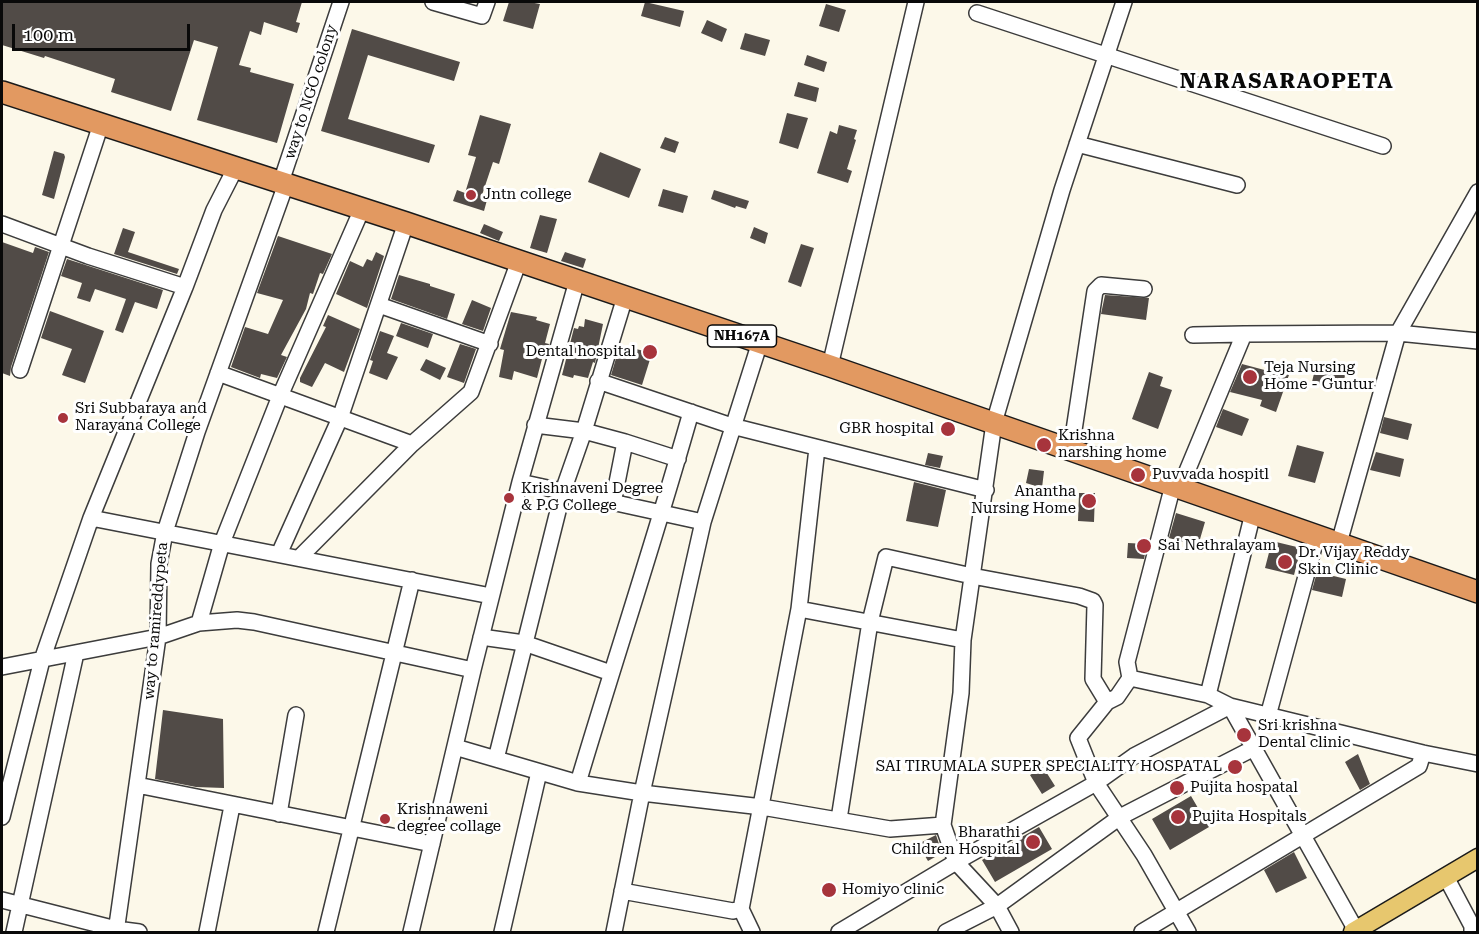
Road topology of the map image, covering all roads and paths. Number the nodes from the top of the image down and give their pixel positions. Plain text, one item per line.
1 (341, 2) edge
2 (433, 2) edge
3 (486, 2) edge
4 (916, 2) edge
5 (1124, 2) edge
6 (977, 13) dead end
7 (1106, 55) junction
8 (2, 92) edge
9 (101, 124) junction
10 (1077, 144) junction
11 (1383, 146) dead end
12 (236, 167) junction
13 (284, 183) junction
14 (1237, 185) dead end
15 (1478, 192) edge
16 (362, 209) junction
17 (406, 223) junction
18 (2, 224) edge
19 (62, 246) junction
20 (519, 261) junction
21 (577, 281) junction
22 (185, 287) junction
23 (1144, 289) dead end
24 (625, 297) junction
25 (379, 305) junction
26 (1398, 333) junction
27 (1244, 334) junction
28 (1193, 335) dead end
29 (1478, 341) edge
30 (760, 342) junction
31 (490, 344) junction
32 (830, 366) junction
33 (20, 370) dead end
34 (218, 373) junction
35 (598, 381) junction
36 (280, 396) junction
37 (691, 412) junction
38 (340, 418) junction
39 (994, 423) junction
40 (535, 425) junction
41 (732, 426) junction
42 (584, 431) junction
43 (625, 442) junction
44 (412, 444) junction
45 (817, 448) junction
46 (1071, 450) junction
47 (678, 459) junction
48 (520, 482) junction
49 (1176, 486) junction
50 (986, 490) junction
51 (562, 491) junction
52 (613, 503) junction
53 (1253, 513) junction
54 (662, 514) junction
55 (91, 518) junction
56 (702, 522) junction
57 (165, 532) junction
58 (1317, 536) junction
59 (222, 543) junction
60 (1339, 543) junction
61 (279, 554) junction
62 (298, 558) junction
63 (972, 576) junction
64 (412, 580) junction
65 (1478, 592) edge
66 (491, 596) junction
67 (799, 609) junction
68 (870, 622) junction
69 (199, 623) junction
70 (158, 637) junction
71 (481, 637) junction
72 (963, 640) junction
73 (525, 643) junction
74 (76, 653) junction
75 (395, 653) junction
76 (42, 660) junction
77 (2, 667) edge
78 (472, 670) junction
79 (611, 673) junction
80 (1130, 678) junction
81 (1208, 694) junction
82 (1107, 702) junction
83 (1230, 706) junction
84 (296, 715) dead end
85 (1268, 716) junction
86 (455, 747) junction
87 (1254, 748) junction
88 (1423, 753) junction
89 (496, 759) junction
90 (1478, 764) edge
91 (539, 772) junction
92 (578, 783) junction
93 (1096, 783) junction
94 (137, 785) junction
95 (642, 793) junction
96 (232, 806) junction
97 (762, 807) junction
98 (279, 814) junction
99 (2, 817) edge
100 (1120, 817) junction
101 (838, 819) junction
102 (943, 825) junction
103 (351, 829) junction
104 (1304, 835) junction
105 (432, 844) junction
106 (1478, 858) edge
107 (956, 862) junction
108 (1446, 877) junction
109 (622, 891) junction
110 (2, 900) edge
111 (20, 906) junction
112 (997, 906) junction
113 (741, 909) junction
114 (1176, 913) junction
115 (1474, 929) edge
116 (116, 931) edge
117 (1355, 932) edge
118 (14, 933) edge
119 (139, 933) edge
120 (207, 933) edge
121 (326, 933) edge
122 (411, 933) edge
123 (502, 933) edge
124 (614, 933) edge
125 (752, 933) edge
126 (839, 933) edge
127 (946, 933) edge
128 (1011, 933) edge
129 (1142, 933) edge
130 (1188, 933) edge

1 - 13 street, way to NGO colony
2 - 3 street
4 - 32 street
5 - 7 street
6 - 7 street
7 - 10 street
7 - 11 street
8 - 9 highway, NH167A
9 - 12 highway, NH167A
9 - 19 street
10 - 14 street
10 - 39 street
12 - 13 highway, NH167A
12 - 22 street
13 - 16 highway, NH167A
13 - 34 street, way to ramireddypeta
15 - 26 street
16 - 17 highway, NH167A
16 - 36 street
17 - 20 highway, NH167A
17 - 25 street
18 - 19 street
19 - 22 street
19 - 33 street
20 - 21 highway, NH167A
20 - 31 street
21 - 24 highway, NH167A
21 - 40 street
22 - 55 street
23 - 46 street
24 - 30 highway, NH167A
24 - 35 street
25 - 31 street
25 - 38 street
26 - 27 street
26 - 29 street
26 - 60 street
27 - 28 street
27 - 49 street
30 - 32 highway, NH167A
30 - 41 street
31 - 44 street
32 - 39 highway, NH167A
34 - 36 street
34 - 57 street, way to ramireddypeta
35 - 37 street
35 - 42 street
36 - 38 street
36 - 59 street
37 - 41 street
37 - 47 street
38 - 44 street
38 - 61 street
39 - 46 highway, NH167A
39 - 50 street
40 - 42 street
40 - 48 street
41 - 45 street
41 - 56 street
42 - 43 street
42 - 51 street
43 - 47 street
43 - 52 street
44 - 62 street
45 - 50 street
45 - 67 street
46 - 49 highway, NH167A
47 - 54 street
48 - 51 street
48 - 66 street
49 - 53 highway, NH167A
49 - 80 street
50 - 63 street
51 - 52 street
51 - 73 street
52 - 54 street
53 - 58 highway, NH167A
53 - 81 street
54 - 56 street
54 - 79 street
55 - 57 street
55 - 76 street
56 - 95 street
57 - 59 street
57 - 70 street, way to ramireddypeta
58 - 60 highway, NH167A
58 - 85 street
59 - 61 street
59 - 69 street
60 - 65 highway, NH167A
61 - 62 street
62 - 64 street
63 - 68 street
63 - 72 street
63 - 82 street
64 - 66 street
64 - 75 street
66 - 71 street
67 - 68 street
67 - 97 street
68 - 72 street
68 - 101 street
69 - 70 street
69 - 75 street
70 - 74 street
70 - 94 street, way to ramireddypeta
71 - 73 street
71 - 78 street
72 - 102 street
73 - 79 street
73 - 89 street
74 - 76 street
74 - 111 street
75 - 78 street
75 - 103 street
76 - 77 street
76 - 99 street
78 - 86 street
79 - 92 street
80 - 81 street
80 - 82 street
81 - 83 street
82 - 93 street
83 - 85 street
83 - 87 street
83 - 93 street
84 - 98 street
85 - 88 street
86 - 89 street
86 - 105 street
87 - 100 street
87 - 104 street
88 - 90 street
88 - 104 street
89 - 91 street
91 - 92 street
91 - 123 street
92 - 95 street
93 - 100 street
93 - 107 street
94 - 96 street
94 - 116 street, way to ramireddypeta
95 - 97 street
95 - 109 street
96 - 98 street
96 - 120 street
97 - 101 street
97 - 113 street
98 - 103 street
100 - 112 street
100 - 114 street
101 - 102 street
102 - 107 street
103 - 105 street
103 - 121 street
104 - 114 street
104 - 117 street
105 - 122 street
106 - 108 main road
107 - 112 street
107 - 126 street
108 - 115 street
108 - 117 main road
109 - 113 street
109 - 124 street
110 - 111 street
111 - 116 street
111 - 118 street
112 - 127 street
112 - 128 street
113 - 125 street
114 - 129 street
114 - 130 street
116 - 119 street

